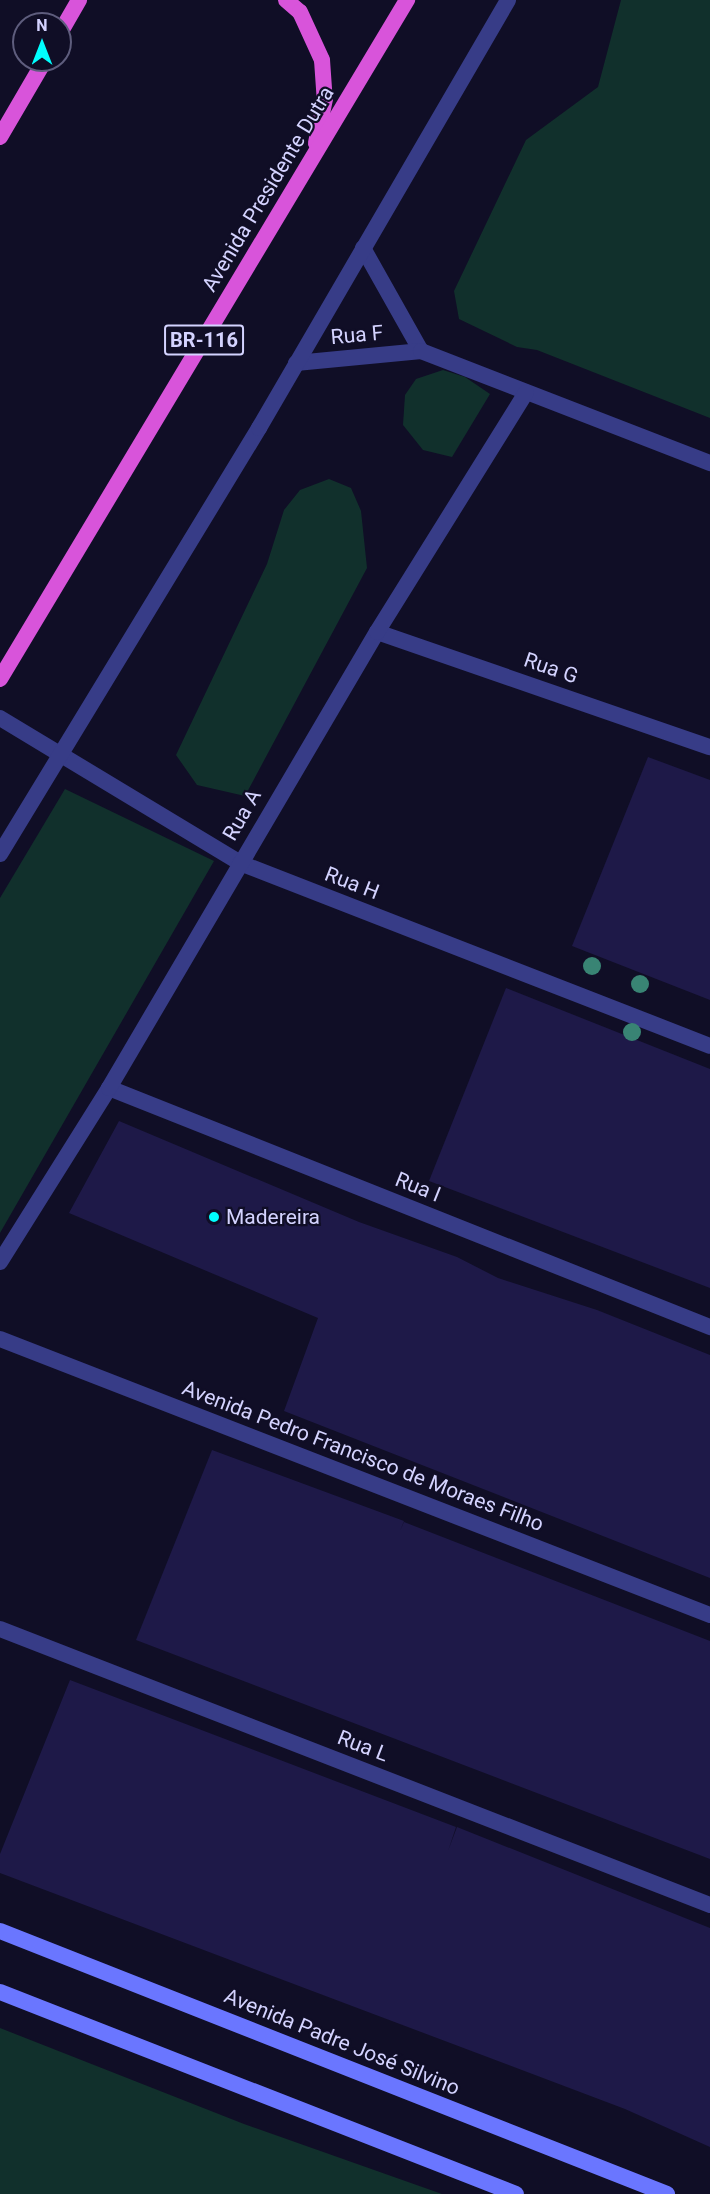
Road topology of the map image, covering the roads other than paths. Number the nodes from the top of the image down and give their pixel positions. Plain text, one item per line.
1 (286, 0) edge
2 (407, 0) edge
3 (508, 0) edge
4 (38, 72) edge
5 (0, 137) edge
6 (314, 156) junction
7 (363, 248) junction
8 (422, 351) junction
9 (296, 363) junction
10 (526, 393) junction
11 (710, 463) edge
12 (377, 632) junction
13 (0, 679) edge
14 (0, 718) edge
15 (710, 747) edge
16 (62, 754) junction
17 (0, 854) edge
18 (240, 863) junction
19 (710, 1046) edge
20 (109, 1088) junction
21 (0, 1262) edge
22 (710, 1327) edge
23 (0, 1339) edge
24 (710, 1615) edge
25 (0, 1629) edge
26 (710, 1905) edge
27 (0, 1932) edge
28 (0, 1992) edge
29 (516, 2194) edge
30 (667, 2194) edge

1 - 6 highway
2 - 6 highway, Avenida Presidente Dutra / BR-116
3 - 7 street
4 - 5 highway
6 - 13 highway, Avenida Presidente Dutra / BR-116
7 - 8 street, Rua F
7 - 9 street
8 - 9 street, Rua F
8 - 10 street, Rua F
9 - 16 street
10 - 11 street, Rua F
10 - 12 street, Rua A
12 - 15 street, Rua G
12 - 18 street, Rua A
14 - 16 street, Rua H
16 - 17 street
16 - 18 street, Rua H
18 - 19 street, Rua H
18 - 20 street, Rua A
20 - 21 street, Rua A
20 - 22 street, Rua I
23 - 24 street, Avenida Pedro Francisco de Moraes Filho
25 - 26 street, Rua L
27 - 30 main road, Avenida Padre José Silvino
28 - 29 main road

